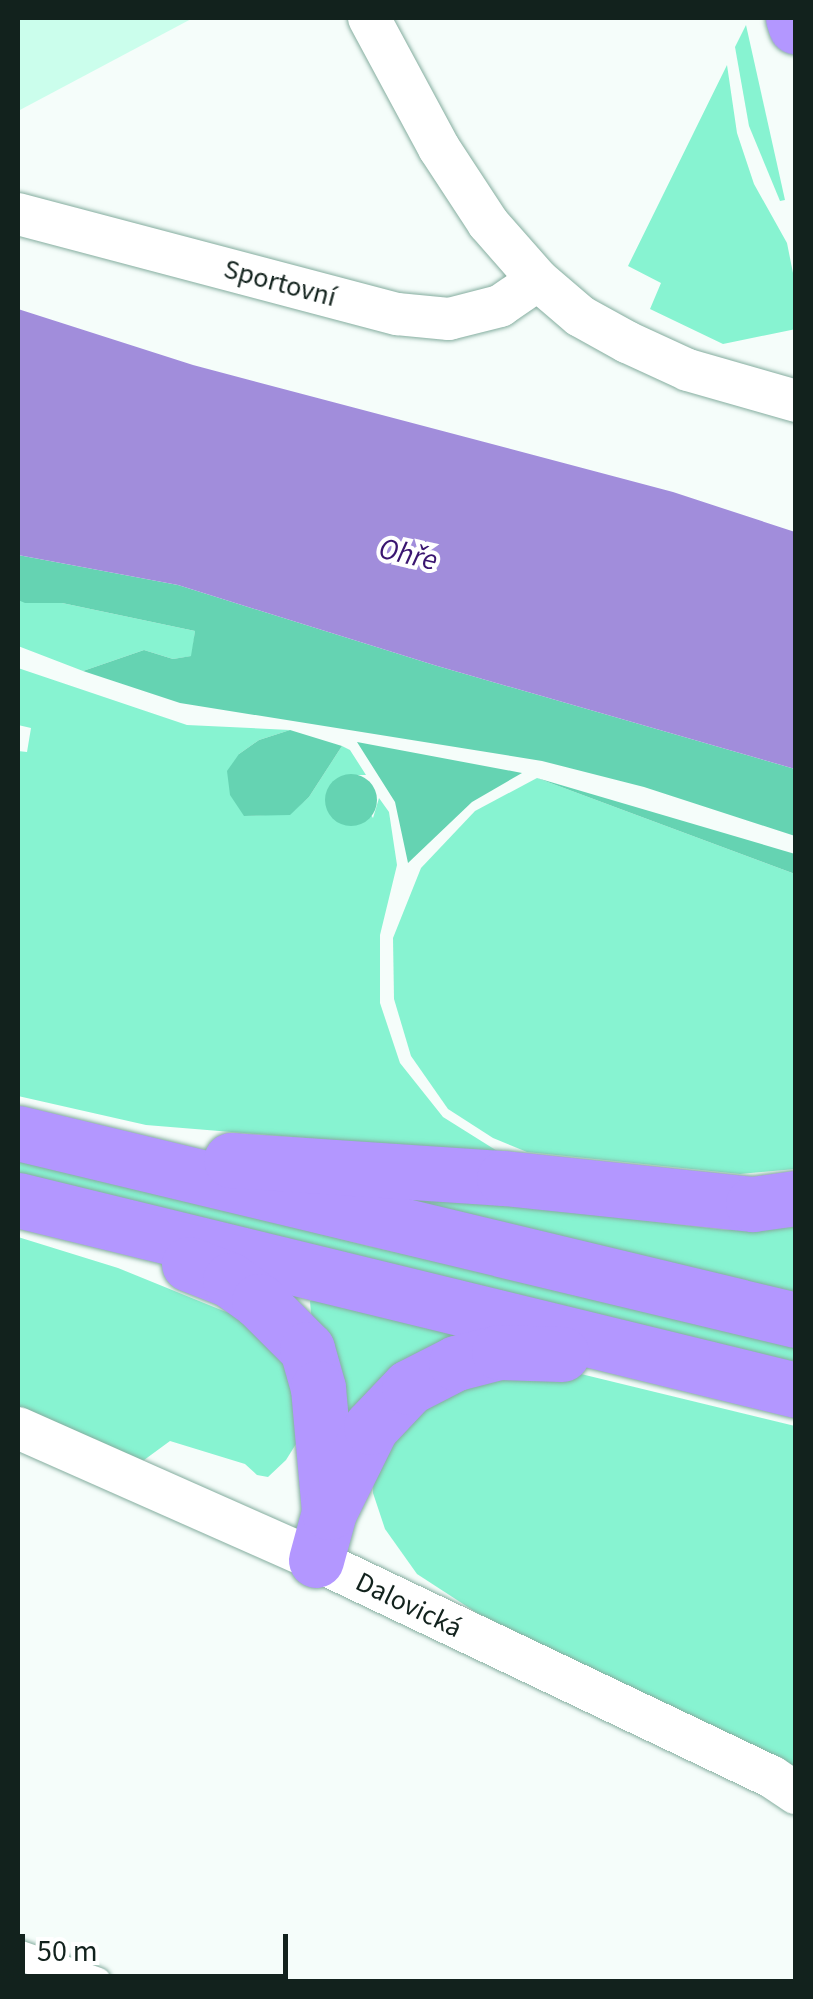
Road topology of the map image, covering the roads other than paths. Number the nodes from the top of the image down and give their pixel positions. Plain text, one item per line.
1 (369, 18) edge
2 (794, 18) edge
3 (796, 27) edge
4 (18, 214) edge
5 (538, 280) junction
6 (796, 401) edge
7 (18, 1133) edge
8 (118, 1156) junction
9 (796, 1198) edge
10 (39, 1206) edge
11 (796, 1320) edge
12 (694, 1365) junction
13 (796, 1390) edge
14 (18, 1428) edge
15 (322, 1536) junction
16 (796, 1793) edge
17 (18, 1955) edge
18 (96, 1982) edge

1 - 5 street
2 - 3 highway
4 - 5 street, Sportovní
5 - 6 street
7 - 8 highway
8 - 9 highway
8 - 11 highway
10 - 12 highway
10 - 15 highway
12 - 13 highway
12 - 15 highway
14 - 15 street, Dalovická
15 - 16 street, Dalovická
17 - 18 street

